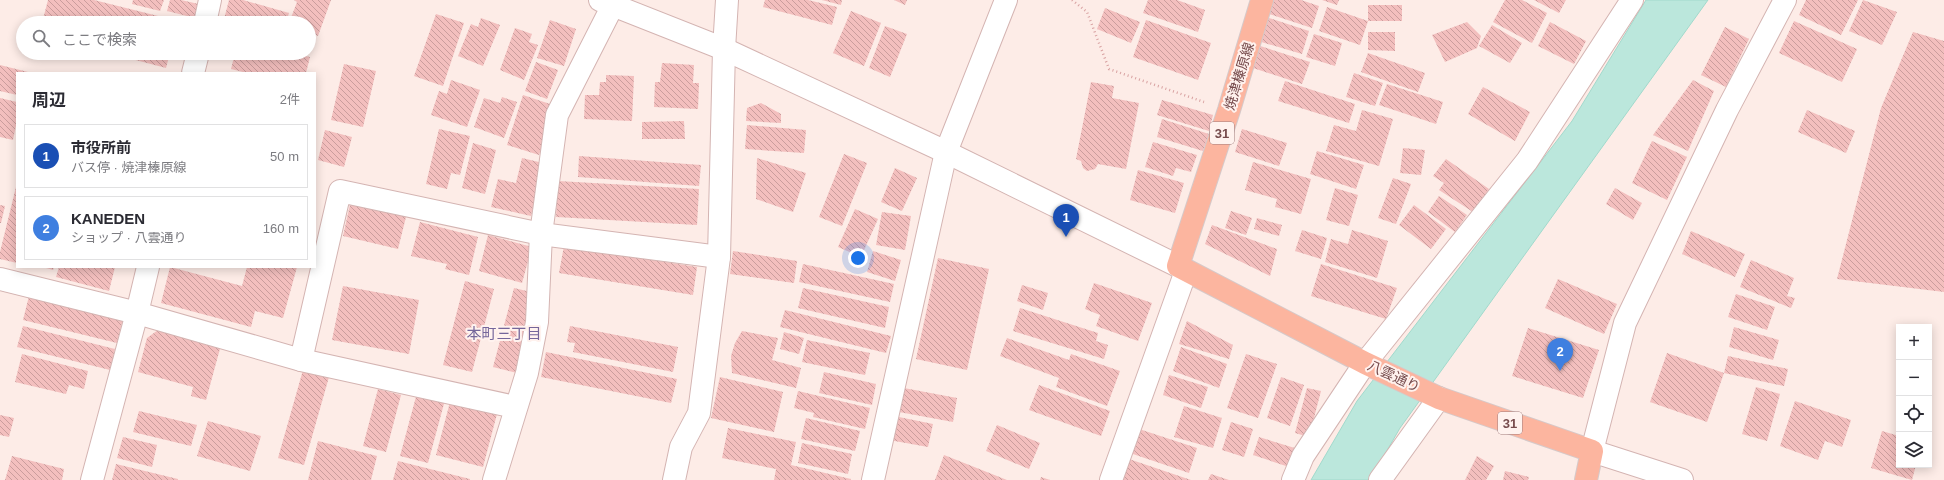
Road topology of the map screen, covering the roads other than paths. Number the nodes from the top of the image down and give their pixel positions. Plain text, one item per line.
1 (210, 0) edge
2 (727, 0) edge
3 (1006, 0) edge
4 (1262, 0) edge
5 (1632, 0) edge
6 (1785, 0) edge
7 (606, 2) edge
8 (207, 16) edge
9 (724, 49) junction
10 (196, 60) edge
11 (193, 72) edge
12 (946, 152) junction
13 (541, 234) junction
14 (719, 257) junction
15 (148, 268) edge
16 (1182, 268) junction
17 (0, 279) edge
18 (137, 313) junction
19 (301, 360) junction
20 (1365, 363) junction
21 (1434, 396) junction
22 (515, 407) junction
23 (1592, 451) junction
24 (92, 480) edge
25 (494, 480) edge
26 (674, 480) edge
27 (873, 480) edge
28 (1110, 480) edge
29 (1293, 480) edge
30 (1380, 480) edge
31 (1586, 480) edge
32 (1682, 480) edge

1 - 8 street
2 - 9 street
3 - 12 street
4 - 16 main road, 焼津榛原線 / 31
5 - 20 street
6 - 23 street
7 - 9 street
7 - 13 street
9 - 12 street
9 - 14 street
10 - 11 street
12 - 16 street
12 - 27 street
13 - 14 street
13 - 19 street
13 - 22 street
14 - 26 street
15 - 18 street
16 - 20 main road, 八雲通り / 31
16 - 28 street
17 - 18 street
18 - 19 street
18 - 24 street
19 - 22 street
20 - 21 main road, 八雲通り / 31
20 - 29 street
21 - 23 main road, 八雲通り / 31
21 - 30 street
22 - 25 street
23 - 31 main road
23 - 32 street

